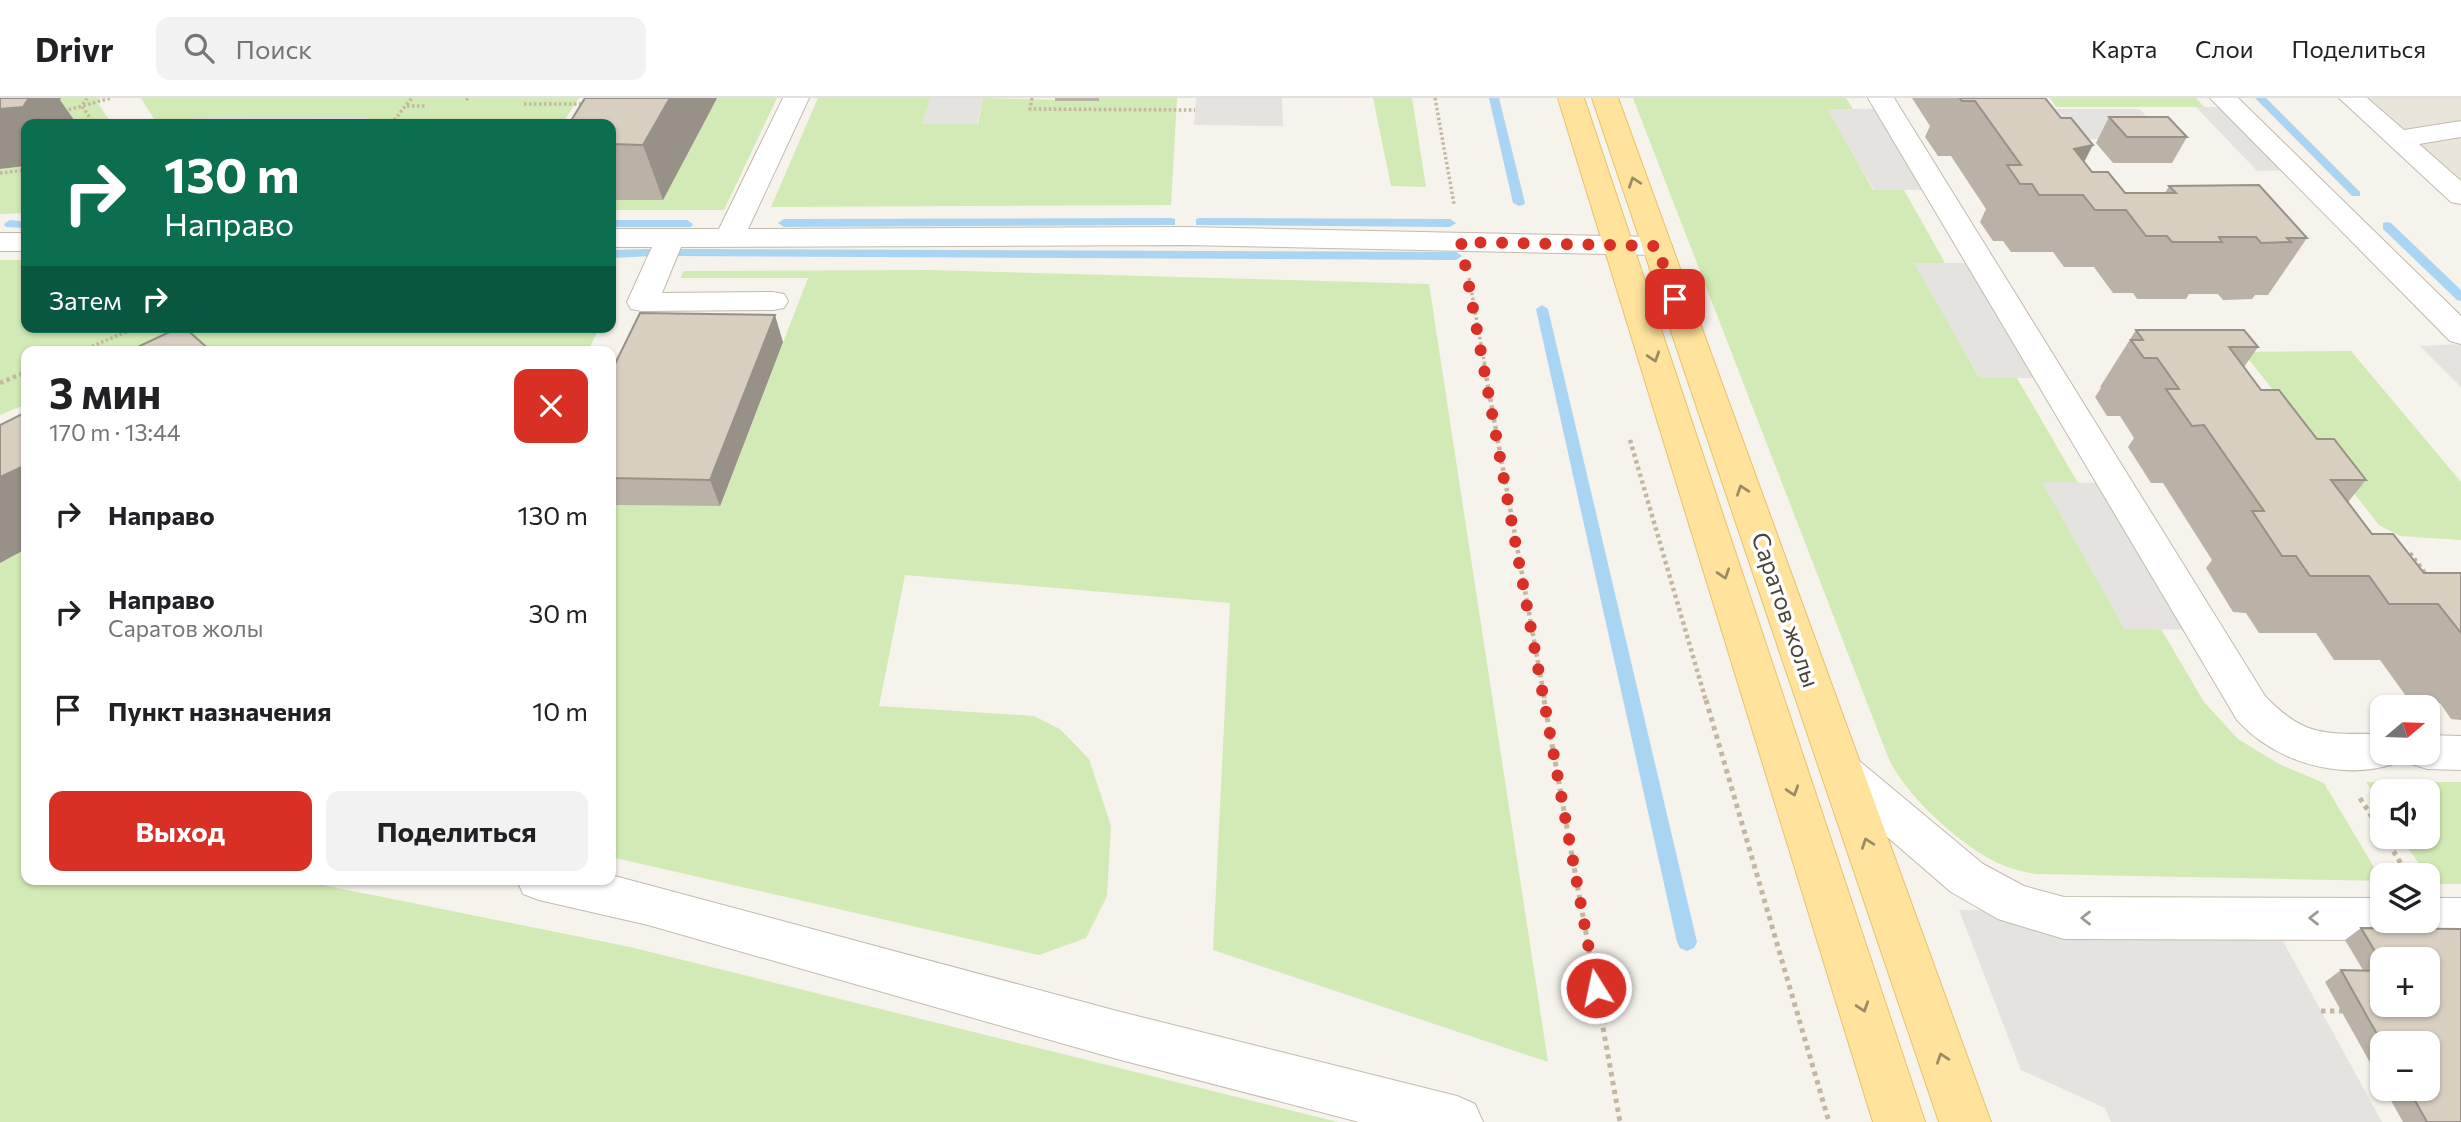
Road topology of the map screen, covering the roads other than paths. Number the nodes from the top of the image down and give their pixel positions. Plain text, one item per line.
1 (796, 98) edge
2 (1571, 98) edge
3 (1605, 98) edge
4 (1881, 98) edge
5 (2223, 98) edge
6 (2352, 98) edge
7 (2461, 129) edge
8 (2399, 139) junction
9 (2461, 195) edge
10 (730, 236) junction
11 (671, 237) junction
12 (616, 238) edge
13 (0, 242) edge
14 (21, 242) edge
15 (1638, 246) junction
16 (773, 301) dead end
17 (2461, 334) edge
18 (2370, 751) edge
19 (2440, 752) edge
20 (2461, 753) edge
21 (1842, 772) junction
22 (562, 885) edge
23 (2370, 919) edge
24 (2440, 919) edge
25 (2461, 919) edge
26 (1457, 1122) edge
27 (1899, 1122) edge
28 (1965, 1122) edge

1 - 10 street
2 - 15 main road, Саратов жолы
15 -> 3 main road, Саратов жолы
4 - 18 street
5 - 17 street
6 - 8 street
7 - 8 street
8 - 9 street
10 - 11 street
10 - 15 street
11 - 12 street
11 - 16 street
13 - 14 street
21 -> 15 main road, Саратов жолы
15 -> 27 main road, Саратов жолы
19 - 20 street
23 -> 21 street
28 -> 21 main road, Саратов жолы
22 - 26 street
24 - 25 street

